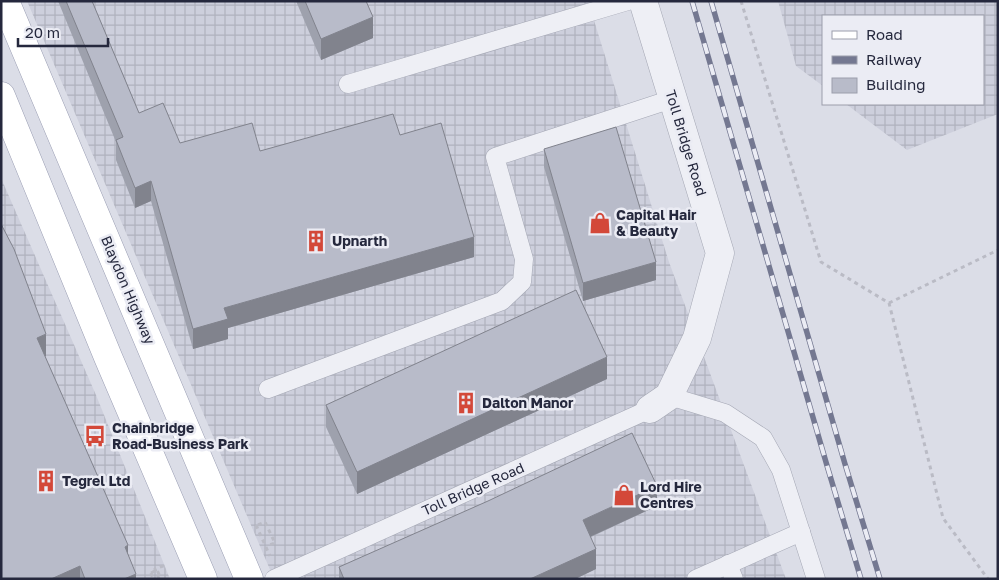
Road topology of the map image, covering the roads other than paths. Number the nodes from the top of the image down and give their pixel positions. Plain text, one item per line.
1 (6, 1) edge
2 (628, 1) edge
3 (643, 1) edge
4 (348, 84) dead end
5 (1, 96) edge
6 (672, 99) junction
7 (268, 389) dead end
8 (660, 403) junction
9 (801, 532) junction
10 (731, 572) edge
11 (203, 579) edge
12 (249, 579) edge
13 (274, 579) edge
14 (696, 579) edge
15 (816, 579) edge

1 - 12 main road, Blaydon Highway
2 - 4 lane
3 - 6 street, Toll Bridge Road
5 - 11 main road
6 - 7 lane
6 - 8 street, Toll Bridge Road
8 - 9 lane
8 - 13 lane, Toll Bridge Road
9 - 10 lane
9 - 15 lane
10 - 14 lane

